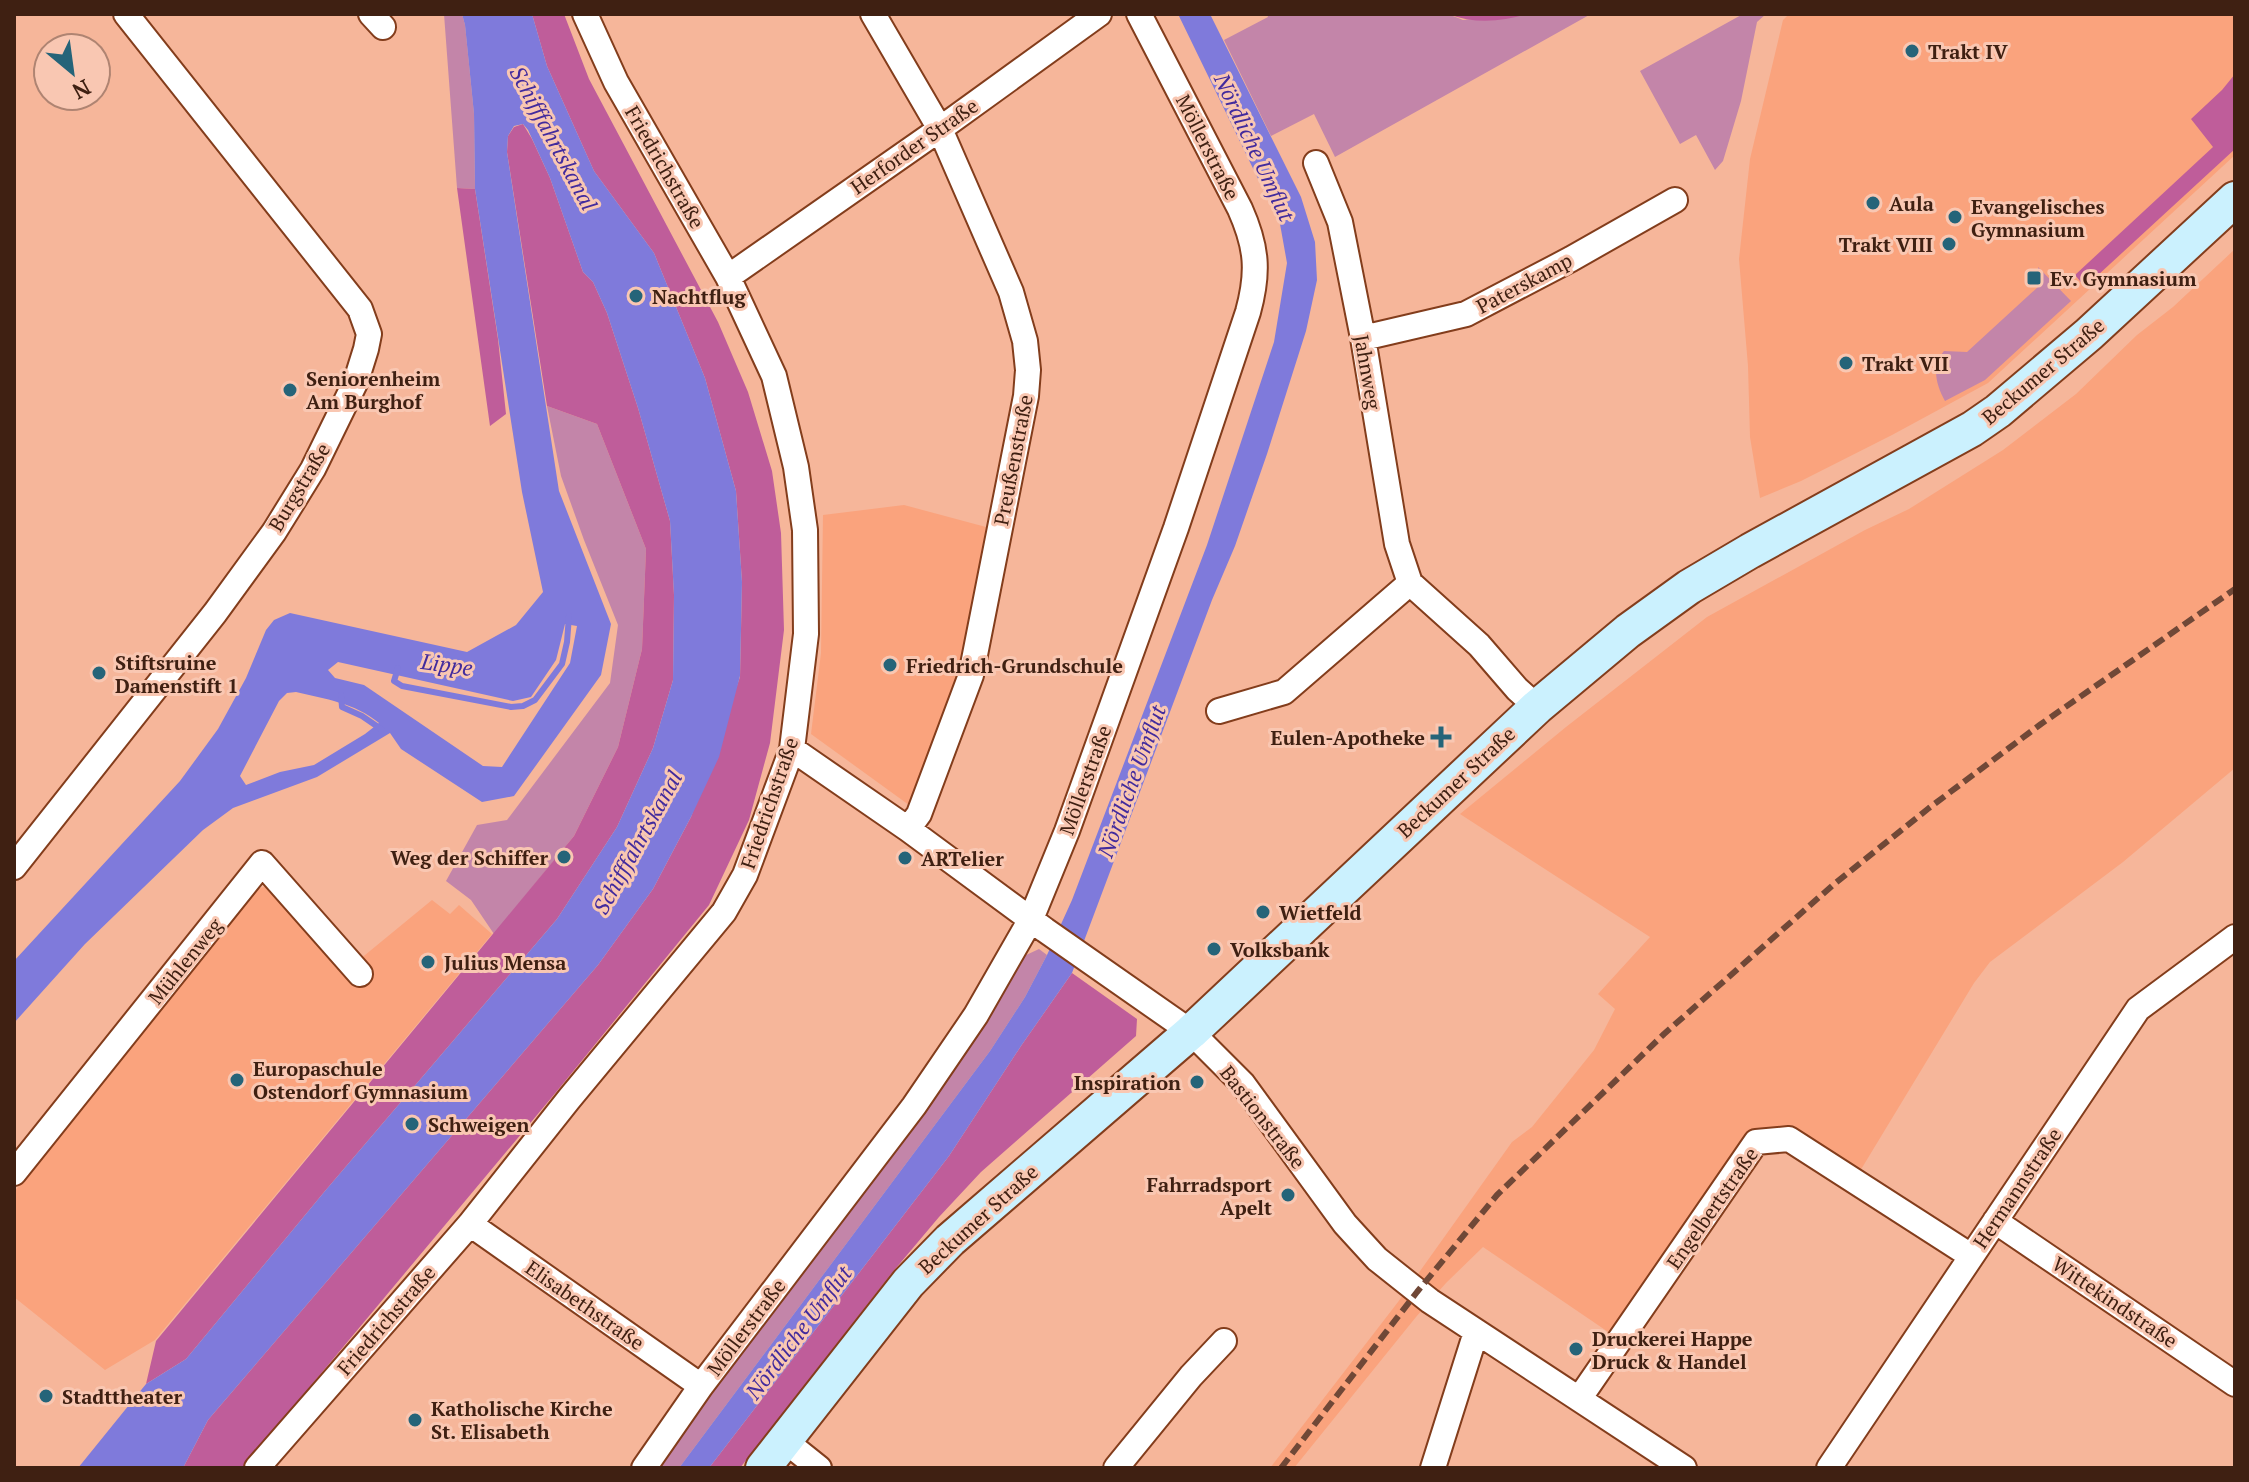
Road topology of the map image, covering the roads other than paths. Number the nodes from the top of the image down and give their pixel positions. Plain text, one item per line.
1 (126, 14) edge
2 (585, 14) edge
3 (873, 14) edge
4 (1099, 14) edge
5 (1139, 14) edge
6 (940, 129) junction
7 (1316, 163) dead end
8 (2235, 199) edge
9 (1675, 200) dead end
10 (728, 277) junction
11 (1363, 338) junction
12 (1410, 583) junction
13 (1537, 707) junction
14 (1219, 711) dead end
15 (792, 749) junction
16 (908, 829) junction
17 (14, 867) edge
18 (1038, 924) junction
19 (2235, 937) edge
20 (360, 974) dead end
21 (1191, 1032) junction
22 (14, 1173) edge
23 (1995, 1221) junction
24 (470, 1224) junction
25 (1971, 1256) junction
26 (1476, 1332) junction
27 (1224, 1341) dead end
28 (2235, 1384) edge
29 (701, 1386) junction
30 (1579, 1399) junction
31 (784, 1440) junction
32 (257, 1468) edge
33 (644, 1468) edge
34 (763, 1468) edge
35 (819, 1468) edge
36 (1116, 1468) edge
37 (1433, 1468) edge
38 (1684, 1468) edge
39 (1829, 1468) edge

1 - 17 street, Burgstraße
2 - 10 street, Friedrichstraße
3 - 6 street, Preußenstraße
4 - 6 street, Herforder Straße
5 - 18 street, Möllerstraße
6 - 10 street, Herforder Straße
6 - 16 street, Preußenstraße
7 - 11 street, Jahnweg
8 - 13 main road, Beckumer Straße
9 - 11 street, Paterskamp
10 - 15 street, Friedrichstraße
11 - 12 street, Jahnweg
12 - 13 street, Jahnweg
12 - 14 street
13 - 21 main road, Beckumer Straße
15 - 16 street, Bastionstraße
15 - 24 street, Friedrichstraße
16 - 18 street, Bastionstraße
18 - 21 street, Bastionstraße
18 - 29 street, Möllerstraße
19 - 23 street, Hermannstraße
20 - 22 street, Mühlenweg
21 - 26 street, Bastionstraße
21 - 31 main road, Beckumer Straße
23 - 25 street, Hermannstraße
23 - 28 street, Wittekindstraße
24 - 29 street, Elisabethstraße
24 - 32 street, Friedrichstraße
25 - 30 street, Engelbertstraße
25 - 39 street, Hermannstraße
26 - 30 street, Bastionstraße
26 - 37 street
27 - 36 street
29 - 33 street, Möllerstraße
30 - 38 street, Bastionstraße
31 - 34 main road, Beckumer Straße
31 - 35 street

